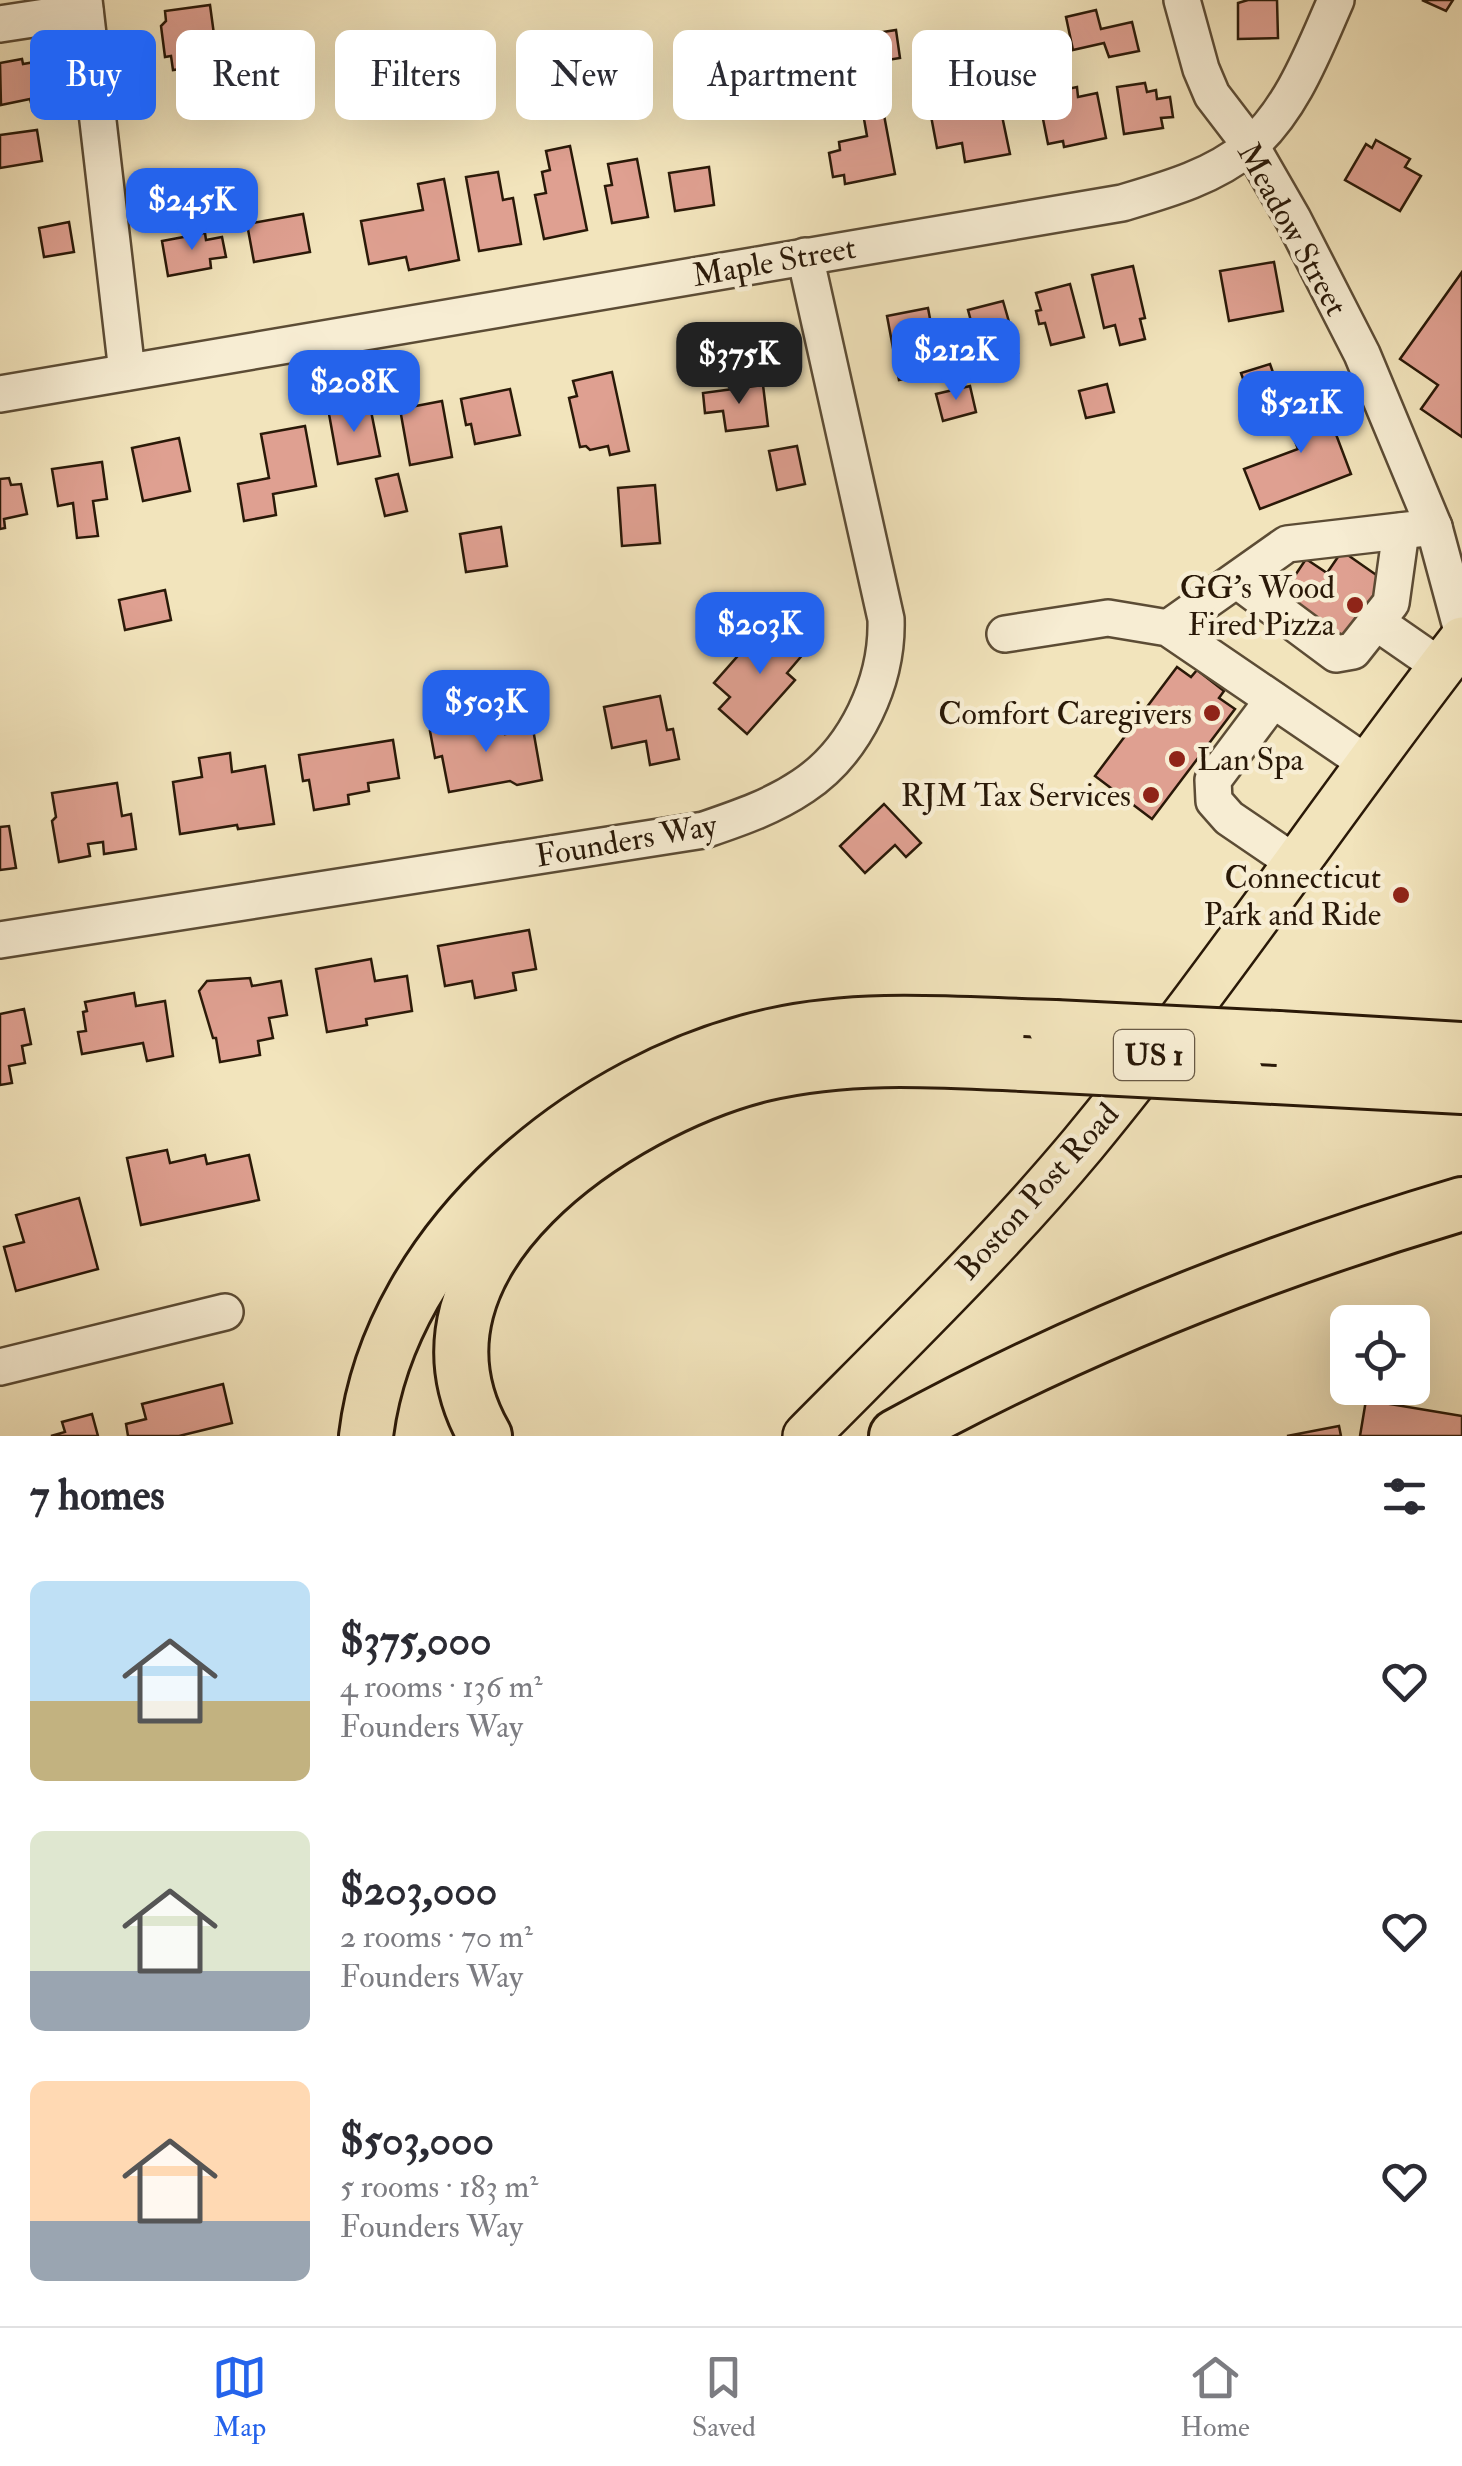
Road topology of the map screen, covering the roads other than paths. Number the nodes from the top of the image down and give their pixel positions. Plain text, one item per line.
1 (1182, 0) edge
2 (1336, 0) edge
3 (84, 6) edge
4 (0, 24) edge
5 (1250, 146) junction
6 (805, 256) junction
7 (126, 372) junction
8 (0, 394) edge
9 (1418, 529) junction
10 (1238, 580) junction
11 (1376, 622) junction
12 (1168, 628) junction
13 (1006, 634) dead end
14 (1455, 646) edge
15 (1273, 700) junction
16 (1368, 765) junction
17 (1298, 865) junction
18 (0, 940) edge
19 (1039, 1045) junction
20 (1462, 1050) edge
21 (1462, 1087) edge
22 (1462, 1204) edge
23 (225, 1312) dead end
24 (0, 1367) edge
25 (366, 1436) edge
26 (485, 1436) edge
27 (806, 1436) edge
28 (896, 1436) edge

1 - 5 street, Meadow Street
2 - 5 street, Maple Street
3 - 4 street
3 - 7 street
5 - 6 street, Maple Street
5 - 9 street, Meadow Street
6 - 7 street, Maple Street
6 - 18 street, Founders Way
7 - 8 street, Maple Street
9 - 10 street
9 - 11 street
9 - 14 street, Meadow Street
10 - 11 street
10 - 12 street
11 - 14 street
12 - 13 street
12 - 15 street
14 - 16 main road, Boston Post Road / US 1
15 - 16 street
15 - 17 street
16 - 17 main road, Boston Post Road / US 1
17 - 27 main road, Boston Post Road / US 1
19 - 20 highway, bridge
19 - 21 highway, bridge
19 - 25 highway
19 - 26 highway
22 - 28 highway
23 - 24 street

